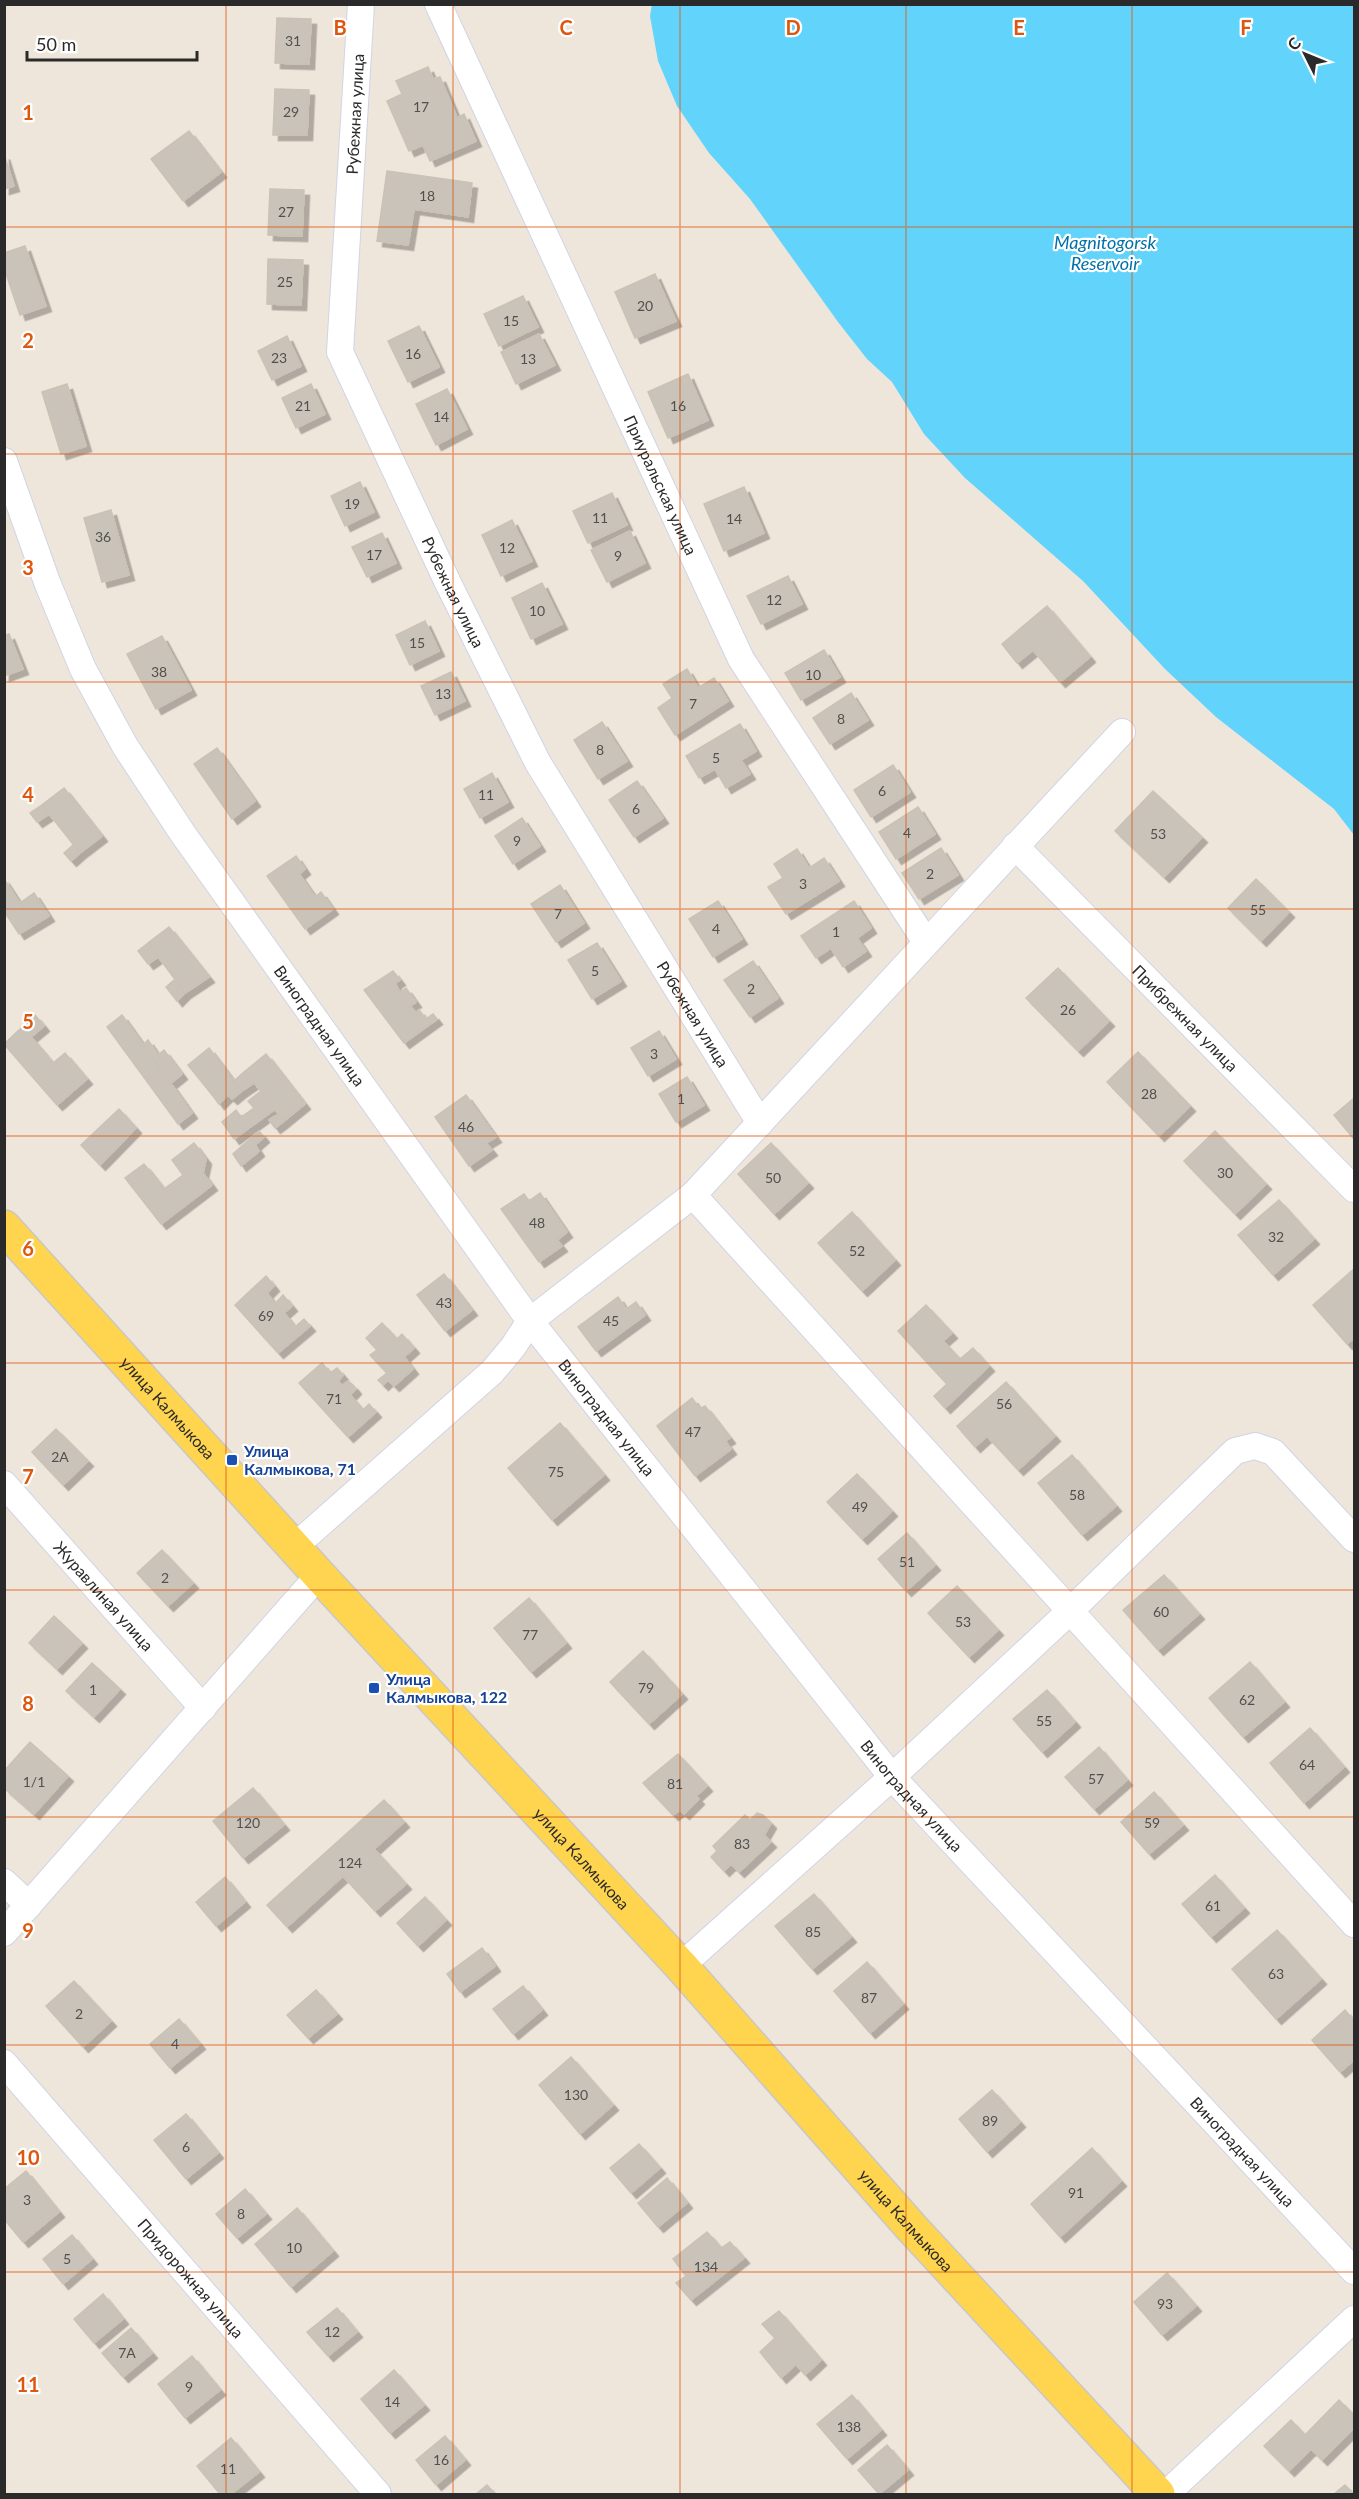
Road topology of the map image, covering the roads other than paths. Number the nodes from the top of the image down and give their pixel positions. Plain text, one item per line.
1 (361, 4) edge
2 (438, 4) edge
3 (4, 461) edge
4 (1122, 732) dead end
5 (1015, 846) junction
6 (926, 942) junction
7 (760, 1123) junction
8 (1354, 1190) edge
9 (693, 1195) junction
10 (4, 1227) edge
11 (530, 1321) junction
12 (4, 1484) edge
13 (1354, 1539) edge
14 (294, 1547) junction
15 (319, 1575) junction
16 (1069, 1612) junction
17 (202, 1708) junction
18 (892, 1778) junction
19 (4, 1882) edge
20 (29, 1905) junction
21 (1354, 1924) edge
22 (4, 1933) edge
23 (681, 1966) junction
24 (4, 2063) edge
25 (1354, 2271) edge
26 (1354, 2319) edge
27 (378, 2494) edge
28 (1158, 2494) edge
29 (1166, 2494) edge

1 - 7 street, Рубежная улица
2 - 6 street, Приуральская улица
3 - 11 street, Виноградная улица
4 - 5 street
5 - 6 street
5 - 8 street, Прибрежная улица
6 - 7 street
7 - 9 street
9 - 11 street
9 - 16 street
10 - 14 main road, улица Калмыкова
11 - 14 street
11 - 18 street, Виноградная улица
12 - 17 street, Журавлиная улица
13 - 16 street
14 - 15 main road, улица Калмыкова
15 - 17 street
15 - 23 main road, улица Калмыкова
16 - 18 street
16 - 21 street
17 - 20 street
18 - 23 street
18 - 25 street, Виноградная улица
19 - 20 street
20 - 22 street
23 - 28 main road, улица Калмыкова
24 - 27 street, Придорожная улица
26 - 29 street

